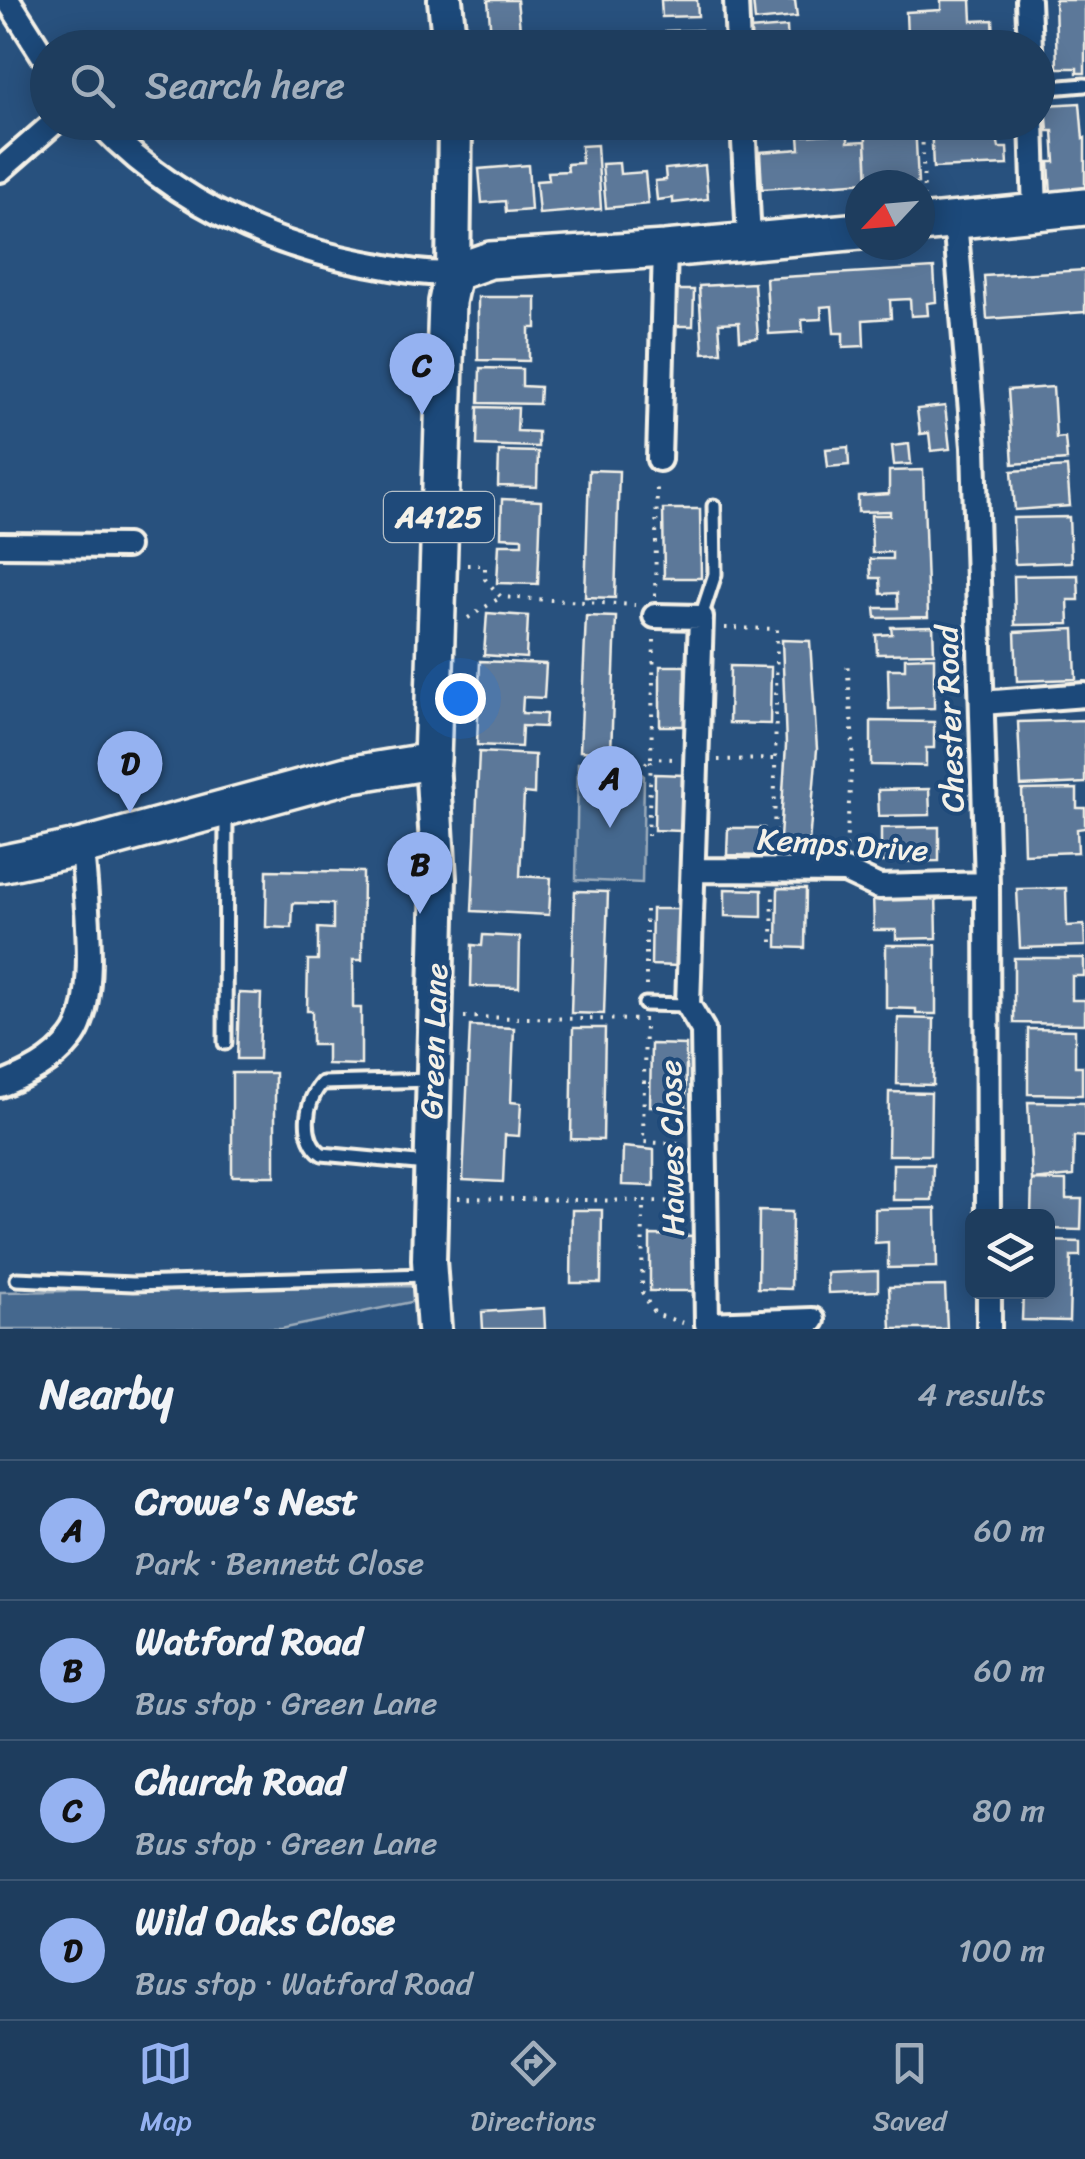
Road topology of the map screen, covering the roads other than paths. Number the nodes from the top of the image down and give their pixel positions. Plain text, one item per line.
1 (8, 0) edge
2 (445, 0) edge
3 (736, 0) edge
4 (1028, 0) edge
5 (448, 30) edge
6 (737, 30) edge
7 (1029, 30) edge
8 (30, 34) edge
9 (1085, 86) edge
10 (1055, 87) edge
11 (34, 140) edge
12 (119, 140) edge
13 (455, 140) edge
14 (744, 140) edge
15 (1033, 140) edge
16 (0, 170) edge
17 (1085, 207) edge
18 (1036, 212) junction
19 (935, 218) edge
20 (935, 224) edge
21 (845, 232) edge
22 (749, 240) junction
23 (665, 249) junction
24 (453, 273) junction
25 (659, 460) dead end
26 (714, 506) dead end
27 (0, 545) edge
28 (126, 546) dead end
29 (655, 611) road end
30 (701, 622) junction
31 (1085, 695) edge
32 (982, 704) junction
33 (432, 761) junction
34 (226, 806) junction
35 (82, 847) junction
36 (0, 864) edge
37 (695, 870) junction
38 (987, 884) junction
39 (646, 1004) road end
40 (688, 1005) junction
41 (225, 1043) dead end
42 (433, 1080) junction
43 (0, 1085) edge
44 (431, 1164) junction
45 (988, 1209) edge
46 (430, 1274) junction
47 (17, 1279) dead end
48 (989, 1299) edge
49 (813, 1320) dead end
50 (434, 1329) edge
51 (989, 1329) edge

1 - 8 street
2 - 5 main road
3 - 6 street
4 - 7 street
9 - 10 lane
11 - 16 street
12 - 24 street
13 - 24 main road
14 - 22 street
15 - 18 street
17 - 18 main road
18 - 19 main road
20 - 32 street, Chester Road
21 - 22 main road
22 - 23 main road
23 - 24 main road
23 - 25 street
24 - 33 main road, Green Lane / A4125
26 - 30 lane
27 - 28 street
29 - 30 street
30 - 37 street, Hawes Close
31 - 32 street
32 - 38 street, Chester Road
33 - 34 main road
33 - 42 main road, Green Lane
34 - 35 main road
34 - 41 lane
35 - 36 main road
35 - 43 street
37 - 38 street, Kemps Drive
37 - 40 street, Hawes Close
38 - 45 street, Chester Road
39 - 40 lane
40 - 49 street, Hawes Close
42 - 44 main road, Green Lane
42 - 44 lane
44 - 46 main road, Green Lane
46 - 47 lane
46 - 50 main road, Green Lane
48 - 51 street

